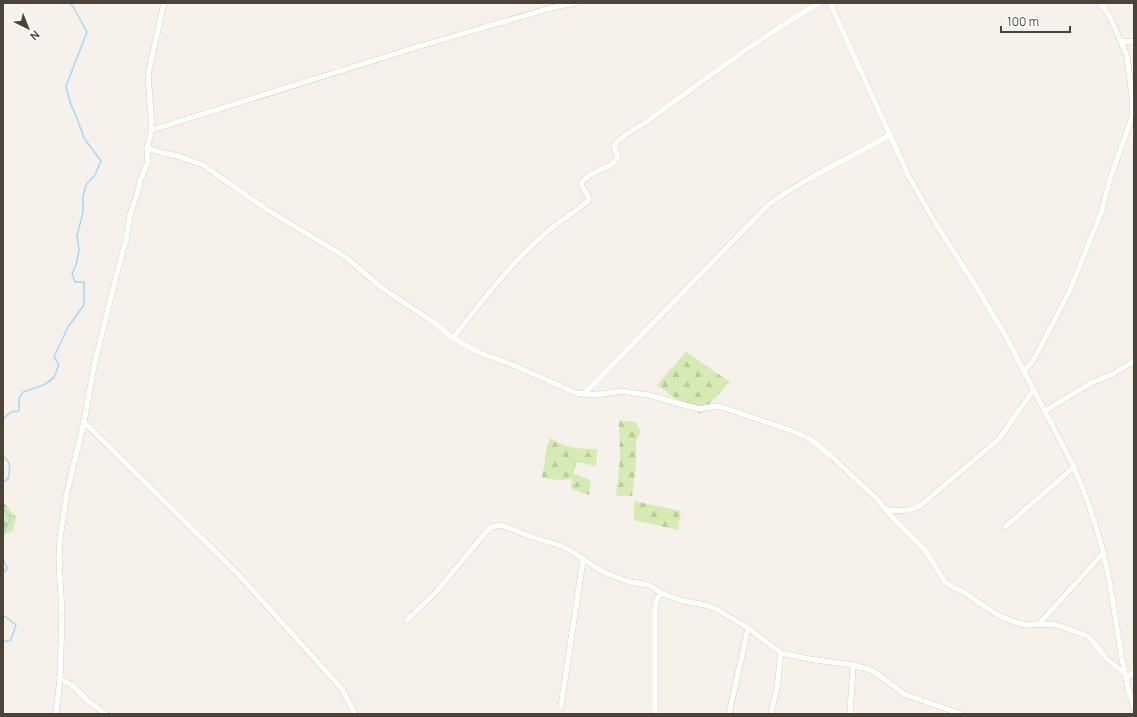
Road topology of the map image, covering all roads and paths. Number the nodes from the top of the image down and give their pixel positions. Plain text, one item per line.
1 (164, 3) edge
2 (577, 3) edge
3 (819, 3) edge
4 (830, 3) edge
5 (1102, 3) edge
6 (1121, 42) junction
7 (1134, 42) edge
8 (152, 128) junction
9 (890, 135) junction
10 (147, 148) junction
11 (453, 338) junction
12 (1134, 361) edge
13 (1024, 371) junction
14 (1034, 390) junction
15 (584, 394) junction
16 (1045, 411) junction
17 (84, 422) junction
18 (1074, 467) junction
19 (886, 510) junction
20 (1006, 526) dead end
21 (1104, 552) junction
22 (583, 560) junction
23 (661, 593) junction
24 (407, 620) dead end
25 (1039, 624) junction
26 (748, 628) junction
27 (781, 653) junction
28 (854, 665) junction
29 (1134, 672) edge
30 (1126, 676) junction
31 (60, 679) junction
32 (561, 706) dead end
33 (1134, 708) edge
34 (56, 714) edge
35 (106, 714) edge
36 (355, 714) edge
37 (655, 714) edge
38 (729, 714) edge
39 (771, 714) edge
40 (850, 714) edge
41 (961, 714) edge

1 - 8 street
2 - 8 street
3 - 11 street
4 - 9 street
5 - 6 street
6 - 7 street
6 - 13 street
8 - 10 street
9 - 13 street
9 - 15 street
10 - 11 street
10 - 17 street
11 - 15 street
12 - 16 street
13 - 14 street
14 - 16 street
14 - 19 street
15 - 19 street
16 - 18 street
17 - 31 street
17 - 36 street
18 - 20 street
18 - 21 street
19 - 25 street
21 - 25 street
21 - 30 street
22 - 23 street
22 - 24 street
22 - 32 street
23 - 26 street
23 - 37 street
25 - 30 street
26 - 27 street
26 - 38 street
27 - 28 street
27 - 39 street
28 - 40 street
28 - 41 street
29 - 30 street
30 - 33 street
31 - 34 street
31 - 35 street

